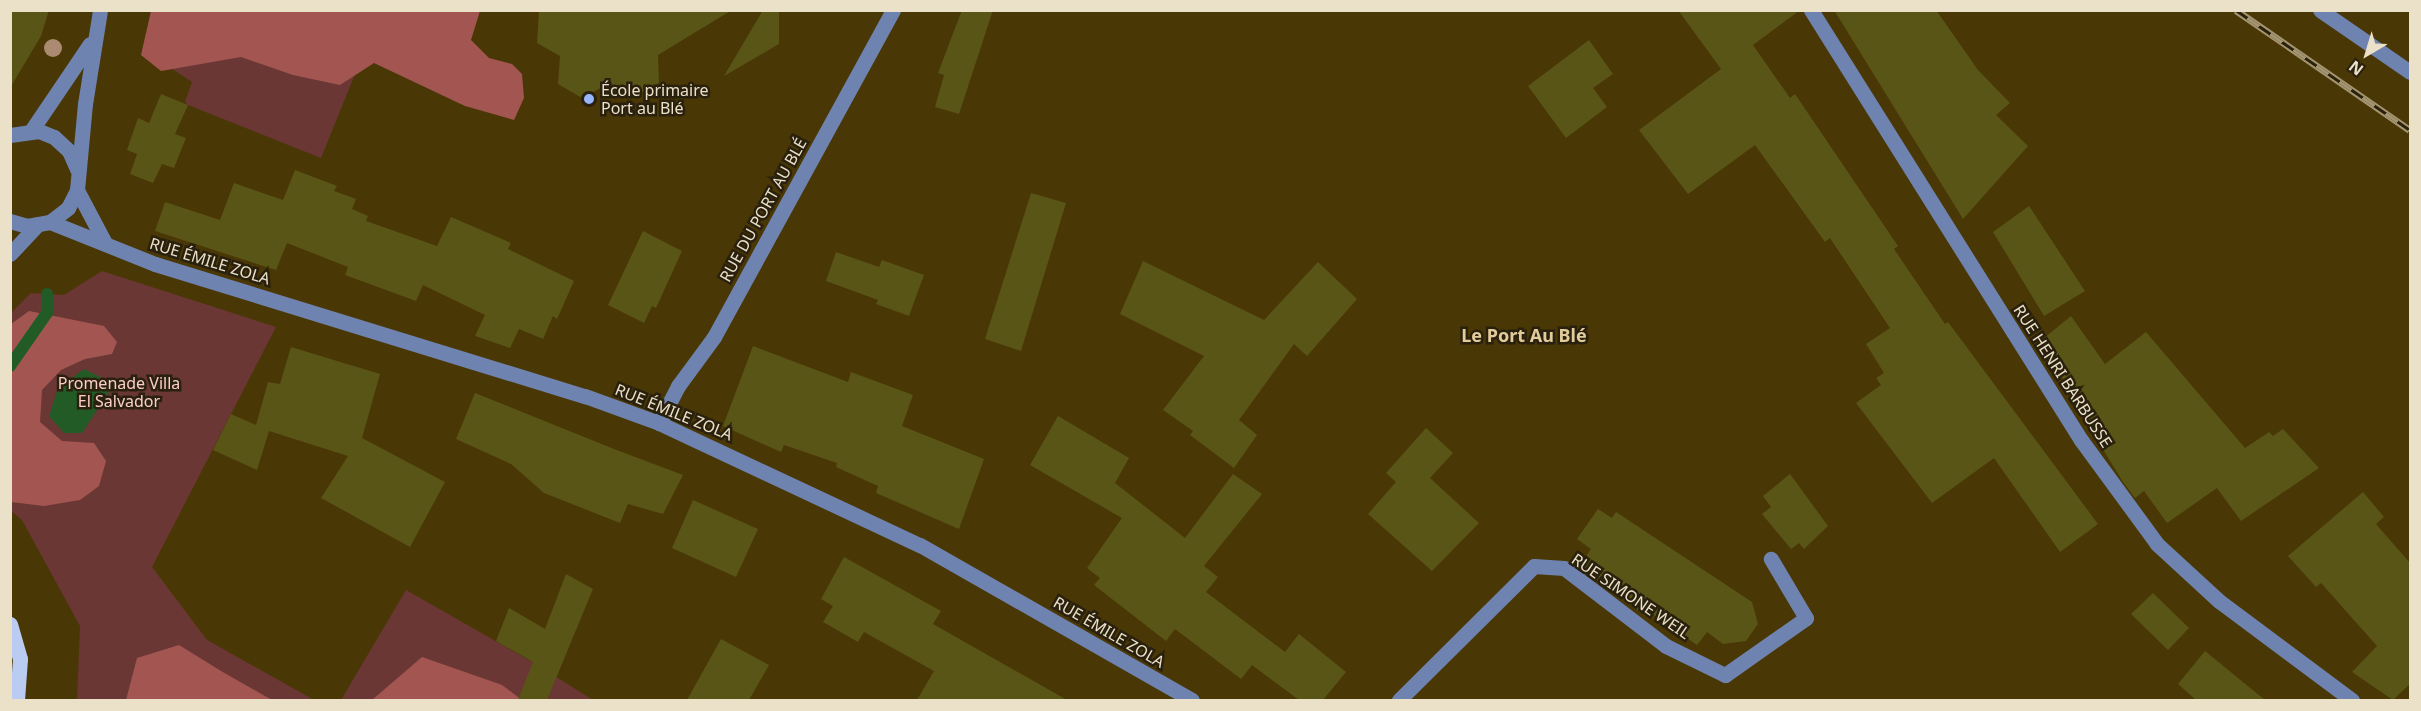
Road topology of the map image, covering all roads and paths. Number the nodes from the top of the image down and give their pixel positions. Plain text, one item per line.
1 (100, 10) edge
2 (893, 10) edge
3 (1811, 10) edge
4 (2320, 10) edge
5 (93, 39) junction
6 (2410, 72) edge
7 (31, 131) junction
8 (10, 135) edge
9 (77, 169) junction
10 (77, 190) junction
11 (10, 221) edge
12 (44, 223) junction
13 (105, 243) junction
14 (10, 254) edge
15 (658, 423) junction
16 (1771, 559) dead end
17 (10, 624) edge
18 (17, 700) edge
19 (1192, 700) edge
20 (1399, 700) edge
21 (2352, 700) edge

1 - 5 street
2 - 15 street, RUE DU PORT AU BLÉ
3 - 21 street, RUE HENRI BARBUSSE
4 - 6 street
5 - 7 street
5 - 9 street
7 - 8 street
7 - 9 street
9 - 10 street
10 - 12 street
10 - 13 street
11 - 12 street, RUE ÉMILE ZOLA
12 - 13 street, RUE ÉMILE ZOLA
12 - 14 street
13 - 15 street, RUE ÉMILE ZOLA
15 - 19 street, RUE ÉMILE ZOLA
16 - 20 street, RUE SIMONE WEIL
17 - 18 main road

